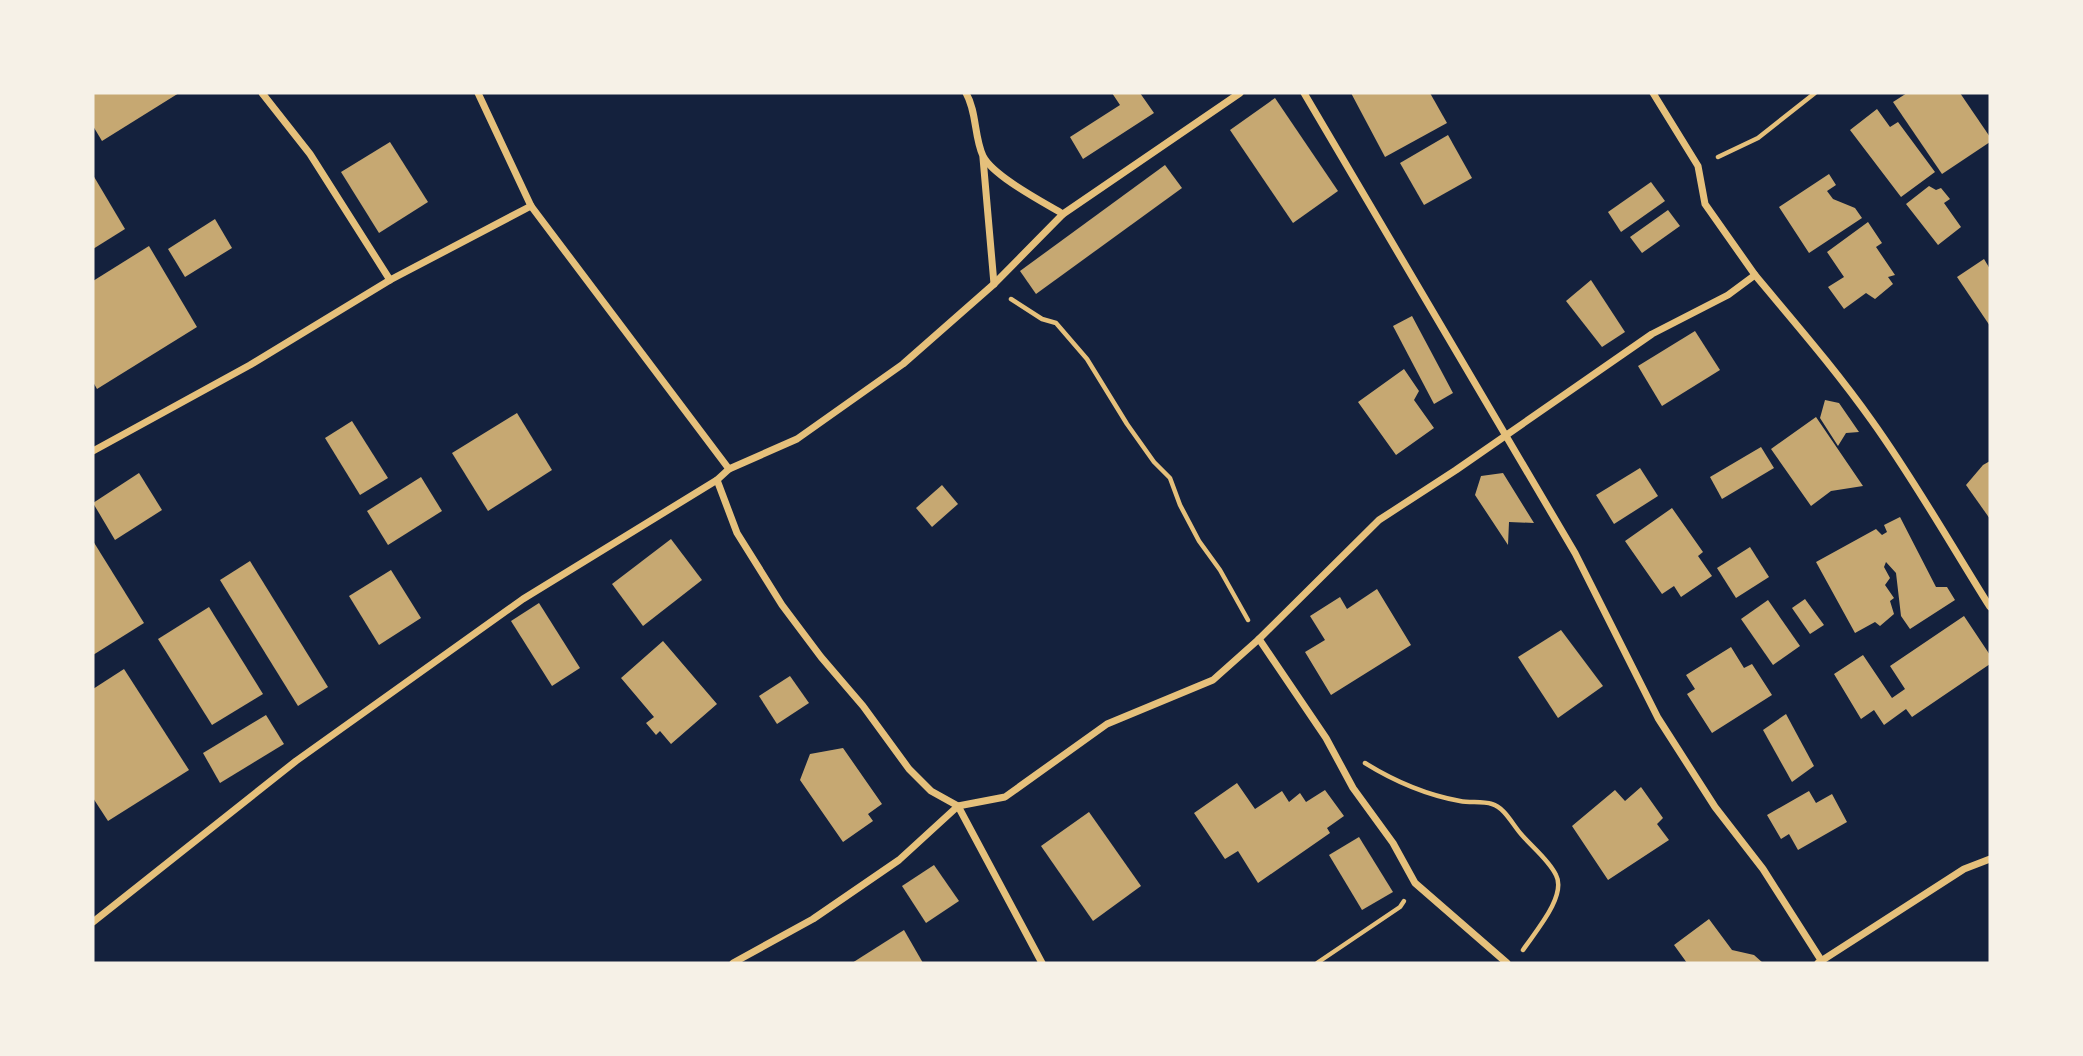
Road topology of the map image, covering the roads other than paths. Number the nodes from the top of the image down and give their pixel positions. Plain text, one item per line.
1 (262, 93) edge
2 (478, 93) edge
3 (966, 93) edge
4 (1240, 93) edge
5 (1304, 93) edge
6 (1653, 93) edge
7 (984, 158) junction
8 (531, 206) junction
9 (1063, 214) junction
10 (1755, 275) junction
11 (390, 280) junction
12 (995, 284) junction
13 (1505, 436) junction
14 (93, 451) edge
15 (729, 469) junction
16 (717, 480) junction
17 (1990, 607) edge
18 (1259, 639) junction
19 (958, 806) junction
20 (1990, 859) edge
21 (93, 922) edge
22 (1819, 962) edge
23 (733, 963) edge
24 (1042, 963) edge
25 (1507, 963) edge

1 - 11 street
2 - 8 street
3 - 7 street
4 - 9 street
5 - 13 street
6 - 10 street
7 - 9 street
7 - 12 street
8 - 11 street
8 - 15 street
9 - 12 street
10 - 13 street
10 - 17 street
11 - 14 street
12 - 15 street
13 - 18 street
13 - 22 street
15 - 16 street
16 - 19 street
16 - 21 street
18 - 19 street
18 - 25 street
19 - 23 street
19 - 24 street
20 - 22 street

